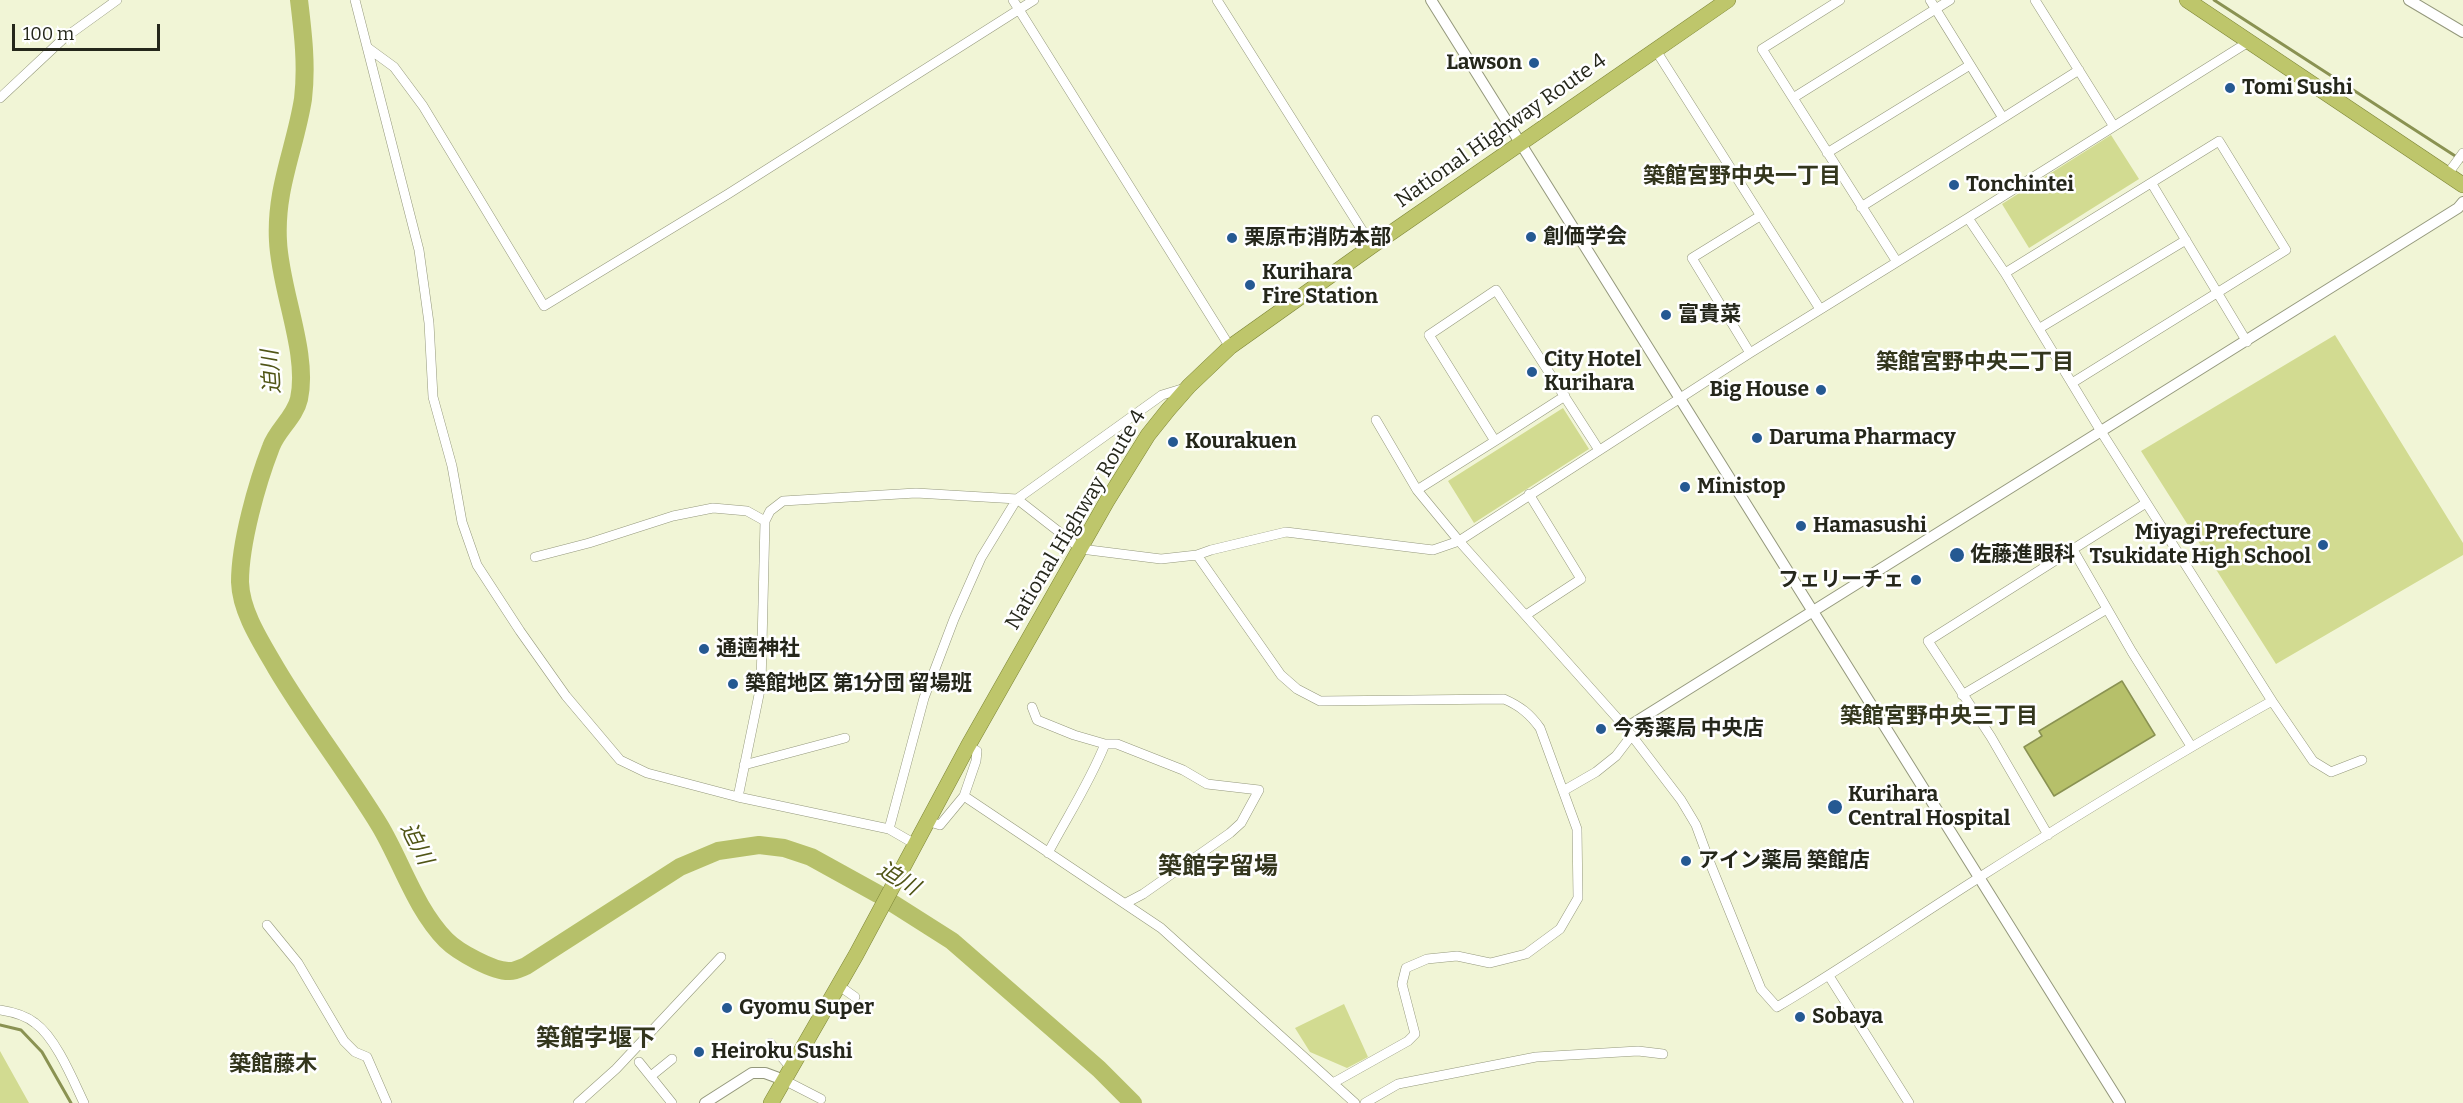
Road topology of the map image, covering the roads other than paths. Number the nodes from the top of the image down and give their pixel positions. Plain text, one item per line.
1 (117, 0) edge
2 (355, 0) edge
3 (1013, 0) edge
4 (1034, 0) edge
5 (1217, 0) edge
6 (1431, 0) edge
7 (1728, 0) edge
8 (1840, 0) edge
9 (1950, 0) edge
10 (2035, 0) edge
11 (2187, 0) edge
12 (2409, 0) edge
13 (1933, 4) edge
14 (1019, 10) junction
15 (2463, 32) edge
16 (2250, 41) junction
17 (368, 48) junction
18 (1655, 49) junction
19 (1970, 65) junction
20 (2079, 70) junction
21 (0, 98) edge
22 (1793, 98) junction
23 (2003, 118) junction
24 (2114, 125) junction
25 (1521, 144) junction
26 (1827, 153) junction
27 (2463, 153) edge
28 (2452, 169) junction
29 (2152, 184) junction
30 (2463, 185) edge
31 (2463, 202) edge
32 (1861, 207) junction
33 (1760, 216) junction
34 (1968, 218) junction
35 (2186, 240) junction
36 (1372, 246) junction
37 (1897, 262) junction
38 (2005, 273) junction
39 (2217, 292) junction
40 (1820, 309) junction
41 (2040, 328) junction
42 (2247, 342) junction
43 (1230, 347) junction
44 (1750, 353) junction
45 (2072, 382) junction
46 (1189, 386) junction
47 (1565, 396) junction
48 (1680, 399) junction
49 (1376, 420) dead end
50 (2102, 433) junction
51 (1495, 441) junction
52 (1599, 450) junction
53 (1417, 490) junction
54 (1529, 494) junction
55 (1017, 500) junction
56 (2146, 503) junction
57 (765, 521) junction
58 (1459, 541) junction
59 (2072, 548) junction
60 (1081, 549) junction
61 (1197, 555) junction
62 (535, 557) dead end
63 (2107, 609) junction
64 (1813, 612) junction
65 (1526, 615) junction
66 (1962, 695) junction
67 (2272, 701) junction
68 (1032, 707) dead end
69 (1629, 732) junction
70 (845, 738) dead end
71 (1105, 744) junction
72 (968, 746) junction
73 (2191, 746) junction
74 (2362, 760) dead end
75 (744, 765) junction
76 (1563, 791) junction
77 (738, 796) junction
78 (964, 796) junction
79 (927, 821) junction
80 (889, 829) junction
81 (2048, 836) junction
82 (912, 849) junction
83 (1048, 854) junction
84 (1980, 877) junction
85 (1126, 903) junction
86 (267, 925) dead end
87 (721, 957) dead end
88 (1829, 976) junction
89 (838, 985) junction
90 (855, 997) dead end
91 (0, 1011) edge
92 (770, 1043) dead end
93 (1663, 1054) dead end
94 (672, 1059) dead end
95 (639, 1062) dead end
96 (788, 1074) junction
97 (651, 1076) junction
98 (1333, 1083) junction
99 (821, 1099) dead end
100 (84, 1103) edge
101 (387, 1103) edge
102 (578, 1103) edge
103 (672, 1103) edge
104 (705, 1103) edge
105 (771, 1103) edge
106 (1355, 1103) edge
107 (1365, 1103) edge
108 (1909, 1103) edge
109 (2120, 1103) edge

1 - 21 street
2 - 17 street
3 - 14 street
4 - 14 street
5 - 36 street
6 - 25 street
7 - 18 highway, National Highway Route 4
8 - 22 street
9 - 13 street
10 - 20 street
11 - 16 highway
12 - 15 street
13 - 19 street
13 - 22 street
14 - 17 street
14 - 43 street
16 - 24 street
16 - 28 highway
17 - 77 street
18 - 25 highway, National Highway Route 4
18 - 33 street
19 - 23 street
19 - 26 street
20 - 23 street
20 - 24 street
22 - 26 street
23 - 32 street
24 - 34 street
25 - 36 highway, National Highway Route 4
25 - 48 street
26 - 32 street
27 - 28 street
28 - 30 highway
29 - 35 street
29 - 38 street
29 - 39 street
31 - 42 street
32 - 37 street
33 - 40 street
33 - 44 street
34 - 37 street
34 - 38 street
35 - 39 street
35 - 41 street
36 - 43 highway, National Highway Route 4
37 - 40 street
38 - 41 street
39 - 42 street
39 - 45 street
40 - 44 street
41 - 45 street
42 - 50 street
43 - 46 highway, National Highway Route 4
44 - 48 street
45 - 50 street
46 - 55 street
46 - 60 highway, National Highway Route 4
47 - 51 street
47 - 51 street
47 - 52 street
48 - 52 street
48 - 64 street
49 - 53 street
50 - 56 street
50 - 64 street
51 - 53 street
52 - 54 street
53 - 58 street
54 - 58 street
54 - 65 street
55 - 57 street
55 - 60 street
55 - 80 street
56 - 59 street
56 - 67 street
57 - 62 street
57 - 75 street
58 - 61 street
58 - 65 street
59 - 63 street
59 - 66 street
60 - 61 street
60 - 72 highway, National Highway Route 4
61 - 76 street
63 - 66 street
63 - 73 street
64 - 69 street
64 - 84 street
65 - 69 street
66 - 81 street
67 - 73 street
67 - 74 street
68 - 71 street
69 - 76 street
69 - 88 street
70 - 75 street
71 - 83 street
71 - 85 street
72 - 78 street
72 - 79 highway, National Highway Route 4
73 - 81 street
75 - 77 street
76 - 98 street
77 - 80 street
78 - 79 street
78 - 83 street
79 - 82 highway, National Highway Route 4
80 - 82 street
81 - 84 street
82 - 89 highway, National Highway Route 4
83 - 85 street
84 - 88 street
84 - 109 street
85 - 98 street
86 - 101 street
87 - 102 street
88 - 108 street
89 - 90 street
89 - 96 highway, National Highway Route 4
91 - 100 street
92 - 96 street
93 - 107 street
94 - 97 street
95 - 97 street
96 - 99 street
96 - 104 street
96 - 105 highway, National Highway Route 4
97 - 103 street
98 - 106 street

